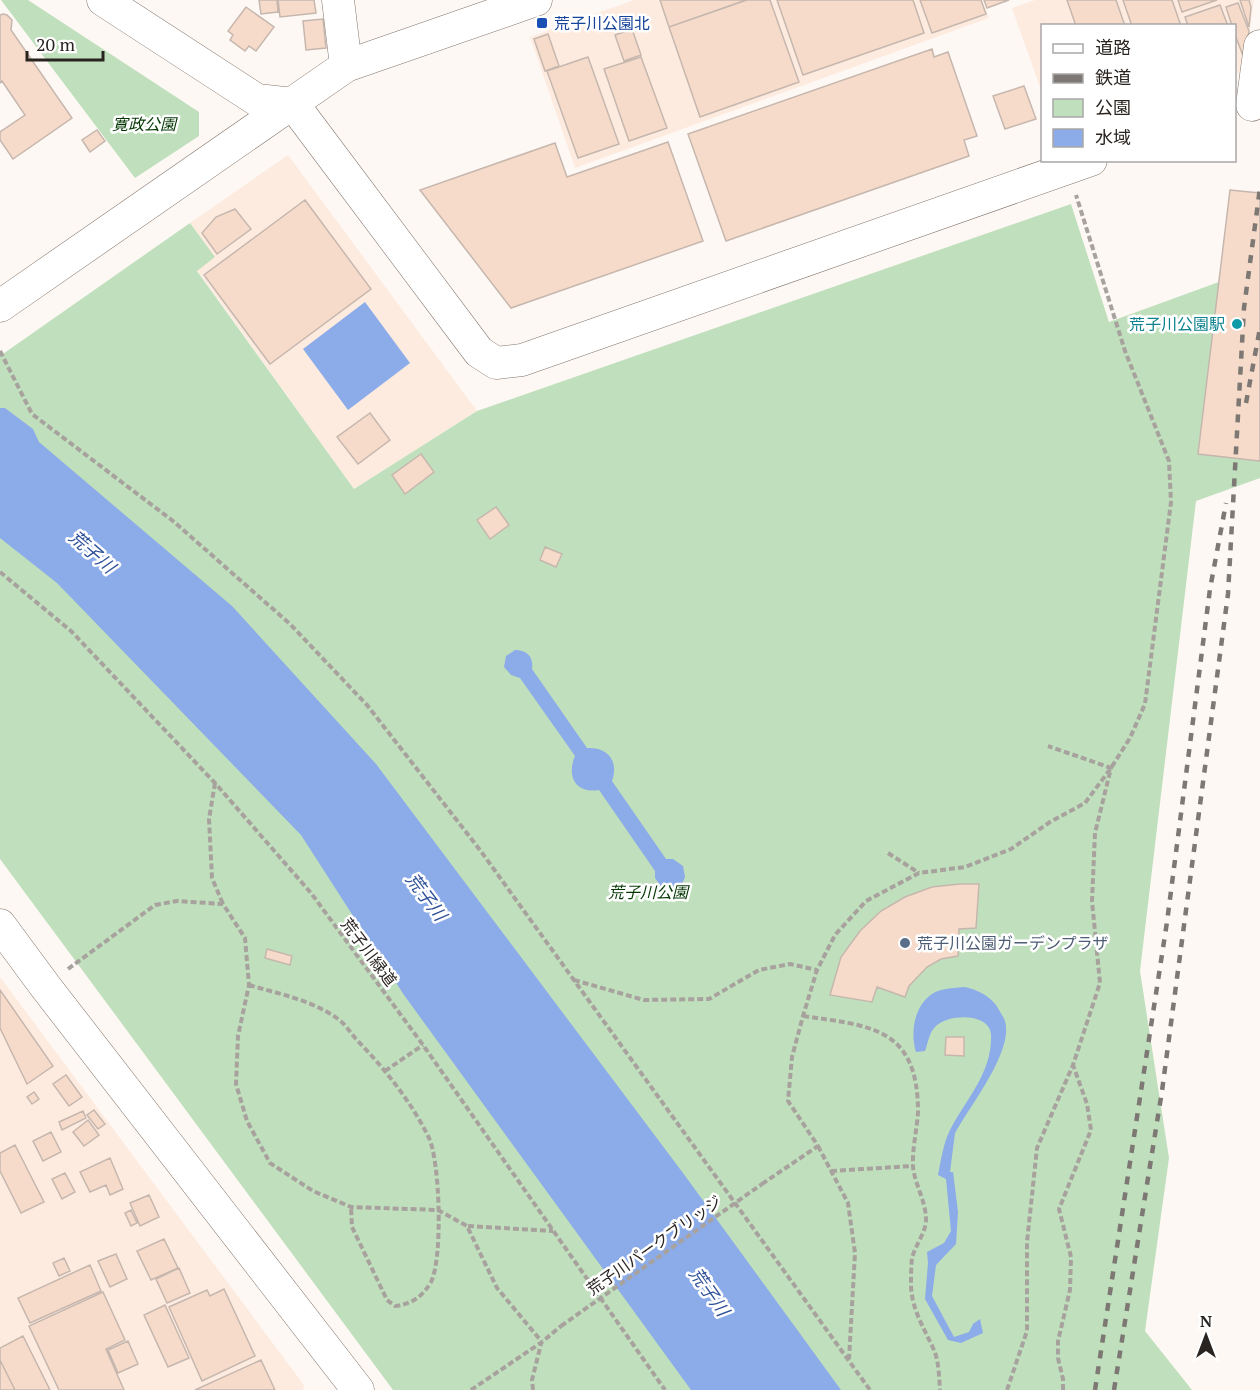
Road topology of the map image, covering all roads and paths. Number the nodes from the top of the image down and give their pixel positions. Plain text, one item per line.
1 (103, 0) edge
2 (338, 0) edge
3 (536, 0) edge
4 (1260, 46) edge
5 (346, 66) junction
6 (293, 104) junction
7 (1249, 106) edge
8 (1079, 165) edge
9 (4, 300) edge
10 (0, 351) edge
11 (0, 572) edge
12 (1048, 746) dead end
13 (1111, 768) junction
14 (215, 783) junction
15 (888, 853) dead end
16 (919, 873) junction
17 (223, 904) junction
18 (0, 925) edge
19 (817, 970) junction
20 (574, 980) junction
21 (249, 985) junction
22 (45, 986) junction
23 (803, 1016) junction
24 (423, 1045) junction
25 (1073, 1065) junction
26 (385, 1071) junction
27 (818, 1146) junction
28 (914, 1166) junction
29 (831, 1171) junction
30 (351, 1207) junction
31 (438, 1210) junction
32 (467, 1226) junction
33 (554, 1232) junction
34 (542, 1342) junction
35 (849, 1360) junction
36 (358, 1390) edge
37 (471, 1390) edge
38 (533, 1390) edge
39 (665, 1390) edge
40 (870, 1390) edge
41 (940, 1390) edge
42 (1007, 1390) edge
43 (1063, 1390) edge

1 - 6 street
2 - 5 street
3 - 5 street
4 - 7 street
5 - 6 street
6 - 8 street
6 - 9 street
8 - 13 path
10 - 20 path
11 - 14 path, 荒子川緑道
12 - 13 path
13 - 16 path
13 - 25 path
14 - 17 path
14 - 24 path, 荒子川緑道
15 - 16 path
16 - 19 path
17 - 21 path
17 - 22 path
18 - 22 street
19 - 20 path
19 - 23 path
20 - 35 path
21 - 26 path
21 - 30 path
22 - 36 street
23 - 27 path
23 - 28 path
24 - 26 path
24 - 33 path, 荒子川緑道
25 - 42 path
25 - 43 path
26 - 31 path
27 - 29 path
27 - 34 path, 荒子川パークブリッジ, bridge
28 - 29 path
28 - 41 path
29 - 35 path
30 - 31 path
30 - 31 path
31 - 32 path
32 - 33 path
32 - 34 path
33 - 39 path, 荒子川緑道
34 - 37 path, 荒子川パークブリッジ
34 - 38 path
35 - 40 path

